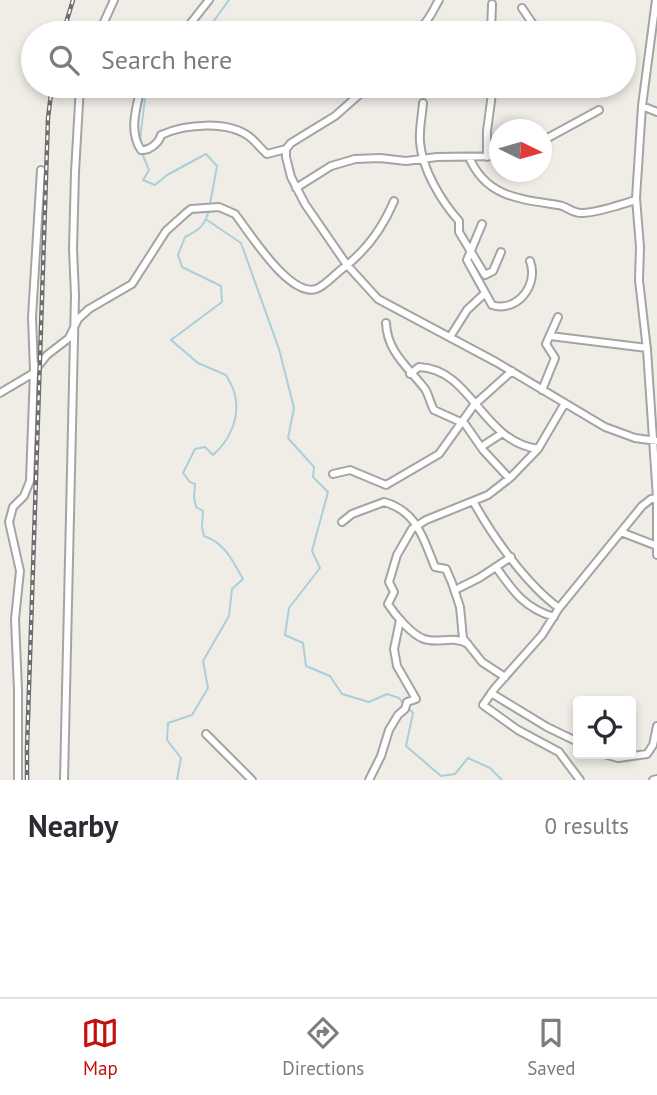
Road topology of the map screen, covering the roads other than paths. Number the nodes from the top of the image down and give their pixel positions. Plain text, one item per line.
1 (114, 0) edge
2 (209, 0) edge
3 (439, 0) edge
4 (656, 0) edge
5 (492, 4) dead end
6 (522, 8) dead end
7 (104, 21) edge
8 (192, 21) edge
9 (426, 21) edge
10 (491, 21) edge
11 (531, 21) edge
12 (654, 37) edge
13 (79, 98) edge
14 (139, 98) edge
15 (355, 98) edge
16 (490, 98) edge
17 (423, 103) dead end
18 (642, 106) junction
19 (599, 110) dead end
20 (657, 112) edge
21 (552, 135) edge
22 (286, 149) junction
23 (469, 157) junction
24 (487, 157) joint
25 (424, 158) junction
26 (41, 170) dead end
27 (296, 188) junction
28 (636, 200) junction
29 (394, 201) dead end
30 (482, 224) dead end
31 (470, 250) junction
32 (502, 251) dead end
33 (530, 261) dead end
34 (347, 265) junction
35 (484, 294) junction
36 (558, 317) dead end
37 (386, 323) dead end
38 (74, 328) junction
39 (550, 336) junction
40 (450, 337) junction
41 (647, 348) junction
42 (34, 371) junction
43 (512, 371) junction
44 (410, 374) junction
45 (541, 390) junction
46 (0, 393) edge
47 (565, 403) junction
48 (474, 405) junction
49 (461, 422) junction
50 (501, 434) junction
51 (655, 440) edge
52 (481, 447) junction
53 (537, 449) junction
54 (333, 474) dead end
55 (509, 478) junction
56 (657, 498) edge
57 (473, 501) junction
58 (342, 523) dead end
59 (417, 524) junction
60 (621, 532) junction
61 (657, 546) edge
62 (657, 555) edge
63 (511, 556) junction
64 (496, 566) junction
65 (455, 590) junction
66 (559, 608) junction
67 (533, 609) junction
68 (554, 617) junction
69 (400, 620) junction
70 (549, 624) junction
71 (468, 643) junction
72 (505, 677) junction
73 (491, 693) junction
74 (657, 726) edge
75 (206, 734) dead end
76 (573, 740) edge
77 (636, 756) edge
78 (18, 780) edge
79 (64, 780) edge
80 (252, 780) edge
81 (369, 780) edge
82 (580, 780) edge

1 - 7 street
2 - 8 street
3 - 9 street
4 - 12 street
5 - 10 street
6 - 11 street
12 - 18 street
13 - 38 street
14 - 22 street
15 - 22 street
16 - 24 street
17 - 25 street
18 - 20 street
18 - 28 street
19 - 21 street
22 - 27 street
23 - 24 street
23 - 25 street
23 - 28 street
25 - 27 street
25 - 31 street
26 - 42 street
27 - 34 street
28 - 41 street
29 - 34 street
30 - 31 street
31 - 32 street
31 - 35 street
33 - 35 street
34 - 38 street
34 - 40 street
35 - 40 street
36 - 39 street
37 - 44 street
38 - 42 street
38 - 79 street
39 - 41 street
39 - 45 street
40 - 43 street
41 - 51 street
42 - 46 street
42 - 78 street
43 - 45 street
43 - 48 street
44 - 48 street
44 - 49 street
45 - 47 street
47 - 51 street
47 - 53 street
48 - 49 street
48 - 50 street
49 - 52 street
49 - 54 street
50 - 52 street
50 - 53 street
51 - 56 street
52 - 55 street
53 - 55 street
55 - 57 street
56 - 60 street
56 - 61 street
57 - 59 street
57 - 63 street
58 - 59 street
59 - 65 street
59 - 69 street
60 - 61 street
60 - 66 street
61 - 62 street
63 - 64 street
63 - 66 street
64 - 65 street
64 - 67 street
65 - 71 street
66 - 68 street
67 - 68 street
67 - 70 street
68 - 70 street
69 - 71 street
69 - 81 street
70 - 72 street
71 - 72 street
72 - 73 street
73 - 76 street
73 - 82 street
74 - 77 street
75 - 80 street

